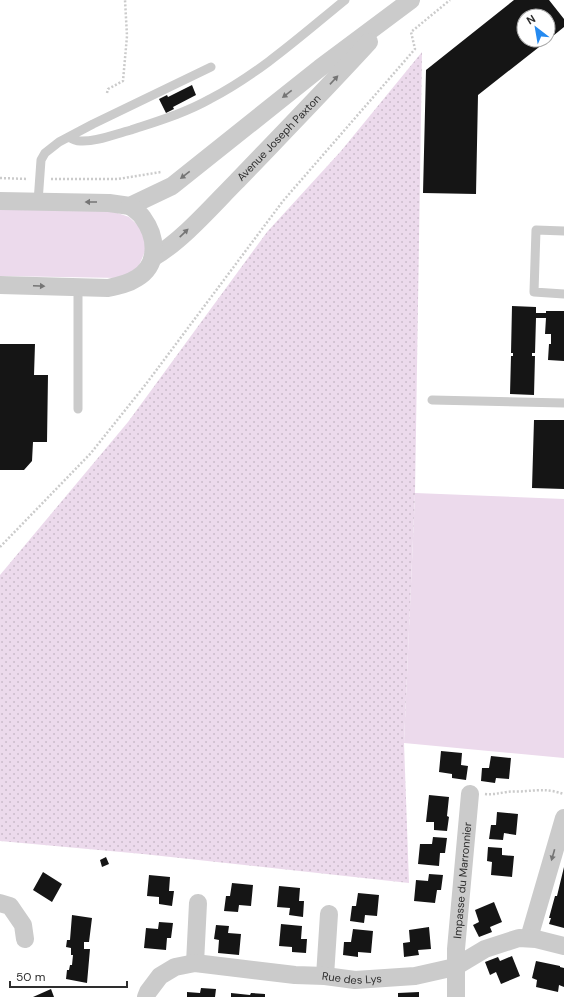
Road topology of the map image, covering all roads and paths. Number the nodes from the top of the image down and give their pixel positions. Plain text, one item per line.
1 (126, 0) edge
2 (345, 0) edge
3 (411, 0) edge
4 (450, 0) edge
5 (397, 11) junction
6 (211, 67) dead end
7 (107, 93) dead end
8 (69, 137) junction
9 (0, 178) edge
10 (182, 178) junction
11 (40, 179) junction
12 (0, 201) edge
13 (38, 202) junction
14 (130, 206) junction
15 (564, 231) edge
16 (154, 256) junction
17 (0, 285) edge
18 (78, 287) junction
19 (564, 294) edge
20 (432, 400) dead end
21 (564, 403) edge
22 (78, 409) dead end
23 (0, 548) edge
24 (470, 794) joint
25 (564, 794) edge
26 (564, 818) edge
27 (0, 903) edge
28 (198, 903) dead end
29 (329, 914) dead end
30 (529, 938) junction
31 (25, 939) dead end
32 (564, 946) edge
33 (195, 963) junction
34 (456, 967) junction
35 (325, 976) junction
36 (146, 997) edge
37 (456, 997) edge

1 - 7 path
2 - 8 lane
3 - 5 street, Avenue Joseph Paxton
4 - 23 path
5 -> 10 street, Avenue Joseph Paxton
16 -> 5 street, Avenue Joseph Paxton
6 - 8 lane
8 - 11 lane
9 - 11 path
10 - 11 path
10 - 14 street, Avenue Joseph Paxton
11 - 13 lane
12 - 13 street
14 -> 13 street
14 - 16 street
15 - 19 lane
16 - 18 street, Avenue Joseph Paxton
17 -> 18 street, Avenue Joseph Paxton
18 - 22 lane
20 - 21 lane
24 - 25 path
24 - 34 street, Impasse du Marronnier
26 -> 30 street
27 - 31 street
28 - 33 street
29 - 35 street
30 - 32 street, Rue des Lys
30 - 34 street, Rue des Lys
33 - 35 street, Rue des Lys
33 - 36 street, Rue des Lys
34 - 35 street, Rue des Lys
34 - 37 street, Impasse du Marronnier

